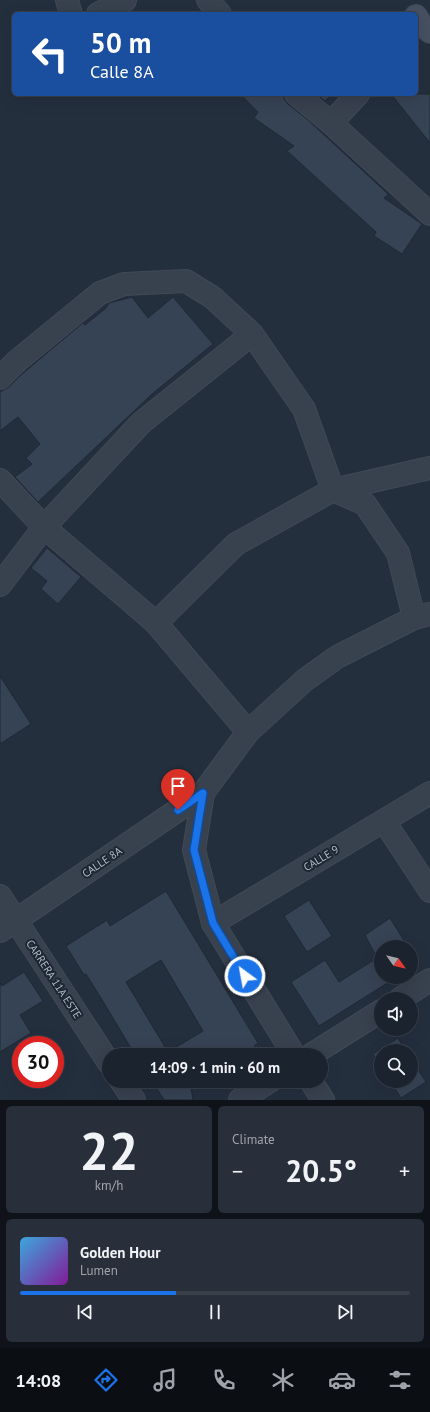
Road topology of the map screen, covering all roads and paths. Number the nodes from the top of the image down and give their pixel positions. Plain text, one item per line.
1 (67, 0) edge
2 (125, 0) edge
3 (208, 0) edge
4 (406, 0) edge
5 (70, 12) edge
6 (102, 12) edge
7 (218, 12) edge
8 (413, 12) edge
9 (298, 96) edge
10 (356, 96) edge
11 (331, 123) junction
12 (430, 214) edge
13 (252, 334) junction
14 (0, 378) edge
15 (430, 468) edge
16 (0, 480) edge
17 (333, 490) junction
18 (44, 527) junction
19 (0, 585) edge
20 (422, 616) edge
21 (156, 623) junction
22 (248, 732) junction
23 (203, 793) junction
24 (430, 793) edge
25 (384, 821) junction
26 (430, 891) edge
27 (0, 896) edge
28 (213, 923) junction
29 (8, 926) edge
30 (430, 980) edge
31 (411, 992) edge
32 (374, 1015) edge
33 (290, 1048) edge
34 (322, 1048) edge
35 (102, 1054) edge
36 (126, 1088) edge
37 (259, 1088) edge
38 (315, 1088) edge
39 (134, 1100) edge
40 (240, 1100) edge
41 (323, 1100) edge

1 - 5 street
2 - 6 street
3 - 7 street
4 - 8 main road
9 - 11 street
10 - 11 street
11 - 12 street
13 - 14 street
13 - 17 street
13 - 18 street
15 - 17 street
16 - 18 street
17 - 20 street
17 - 21 street
18 - 19 street
18 - 21 street
20 - 22 street
21 - 22 street
22 - 23 street
23 - 28 street
23 - 29 street, CALLE 8A
24 - 25 street, CALLE 9
25 - 26 street
25 - 28 street, CALLE 9
27 - 29 street, CARRERA 11A ESTE
28 - 33 street
29 - 35 street, CARRERA 11A ESTE
30 - 31 street
32 - 34 street
36 - 39 street
37 - 40 street
38 - 41 street

